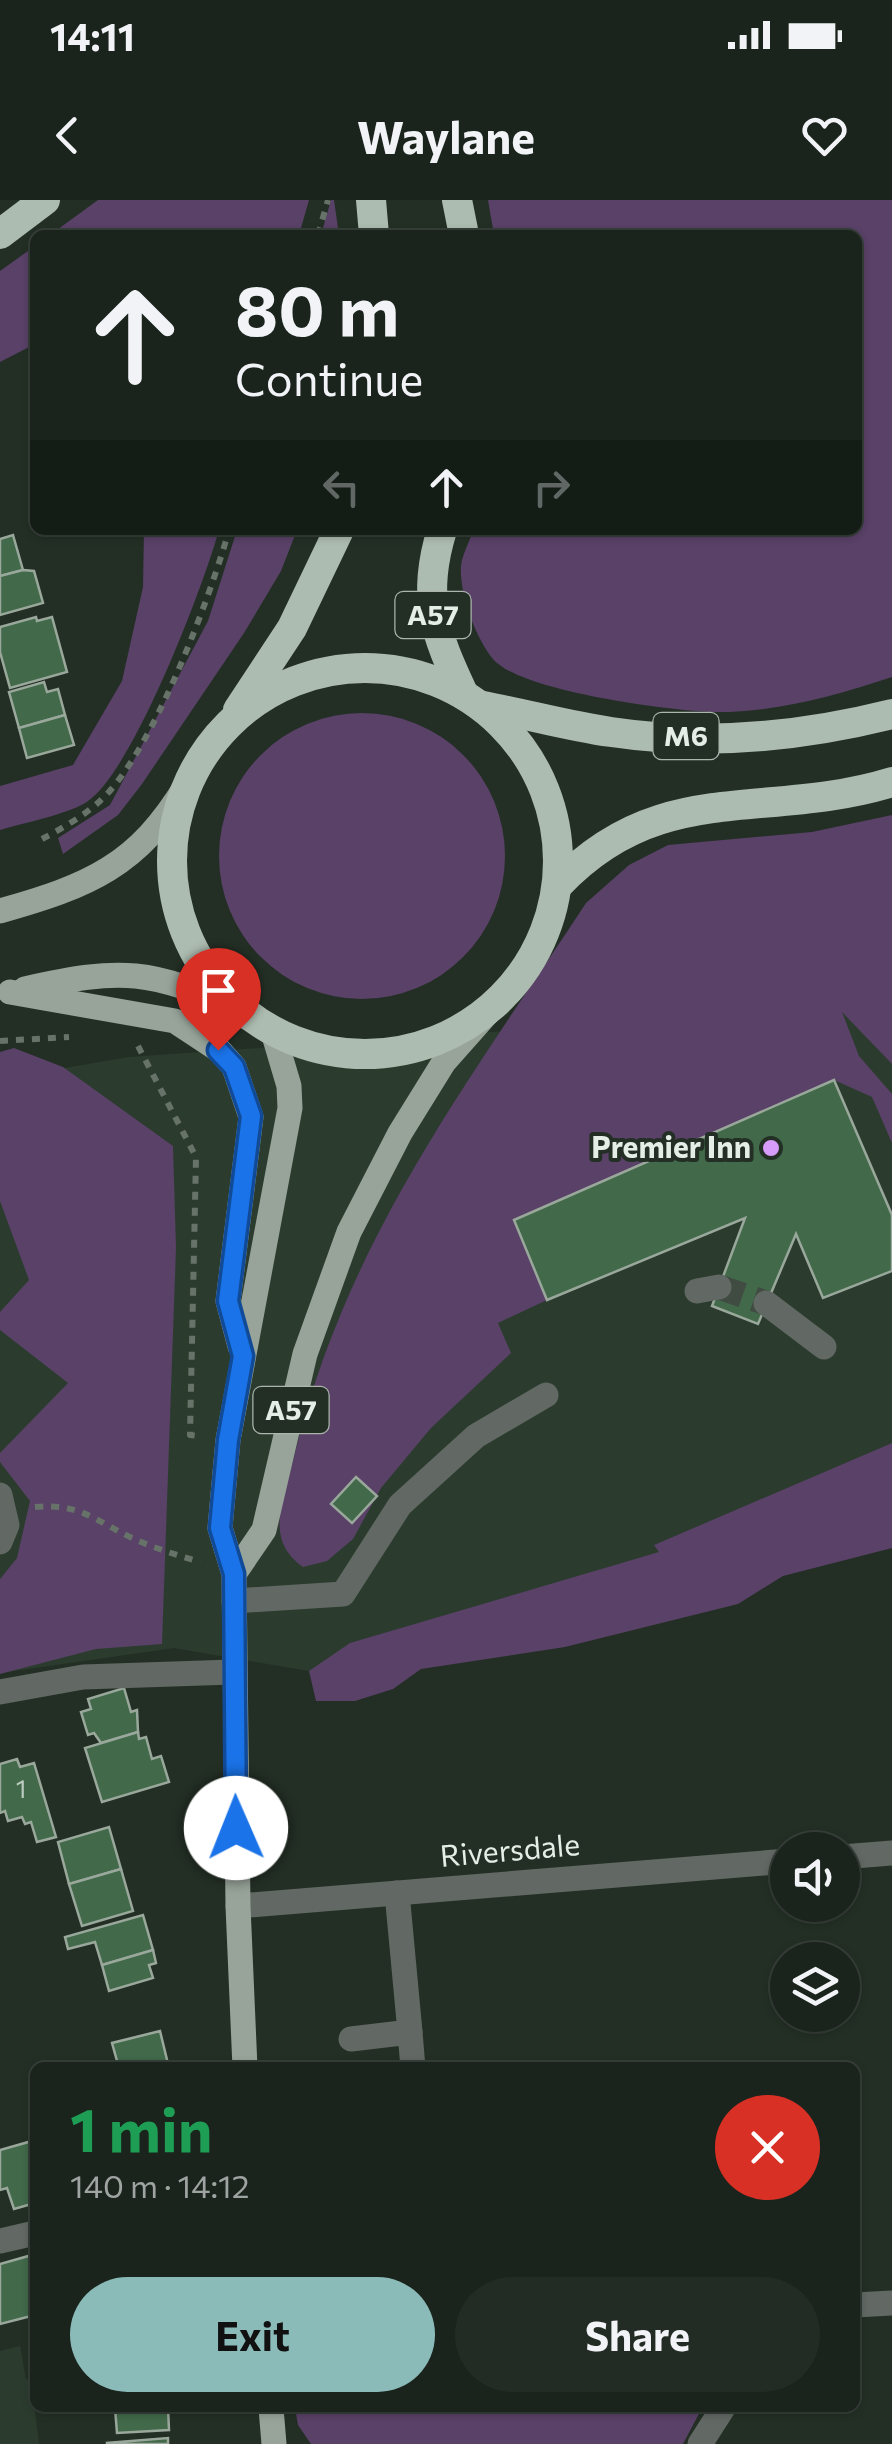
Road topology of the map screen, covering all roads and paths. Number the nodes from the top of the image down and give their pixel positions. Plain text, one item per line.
1 (45, 200) edge
2 (328, 200) edge
3 (370, 200) edge
4 (457, 200) edge
5 (319, 230) edge
6 (373, 230) edge
7 (463, 230) edge
8 (0, 234) edge
9 (228, 535) edge
10 (337, 535) edge
11 (441, 535) edge
12 (472, 700) junction
13 (892, 714) edge
14 (232, 721) junction
15 (892, 782) edge
16 (188, 784) junction
17 (42, 839) dead end
18 (558, 884) junction
19 (0, 911) edge
20 (5, 993) edge
21 (490, 1009) junction
22 (242, 1011) junction
23 (273, 1032) junction
24 (78, 1038) dead end
25 (0, 1041) edge
26 (136, 1041) dead end
27 (766, 1304) tunnel mouth
28 (824, 1347) dead end
29 (243, 1356) junction
30 (546, 1395) dead end
31 (190, 1435) dead end
32 (2, 1503) edge
33 (0, 1542) edge
34 (234, 1574) junction
35 (234, 1601) junction
36 (233, 1672) junction
37 (0, 1692) edge
38 (892, 1853) edge
39 (860, 1856) edge
40 (770, 1863) edge
41 (396, 1893) junction
42 (238, 1906) junction
43 (410, 2032) junction
44 (351, 2039) dead end
45 (245, 2062) edge
46 (412, 2062) edge
47 (30, 2234) edge
48 (0, 2241) edge
49 (892, 2303) edge
50 (860, 2305) edge
51 (271, 2412) edge
52 (720, 2412) edge
53 (274, 2444) edge
54 (700, 2444) edge

1 - 8 highway
2 - 5 path
3 - 6 highway
4 - 7 highway
9 - 17 path
10 - 14 highway, A57
11 - 12 highway, A57
12 - 13 highway, M6
12 - 14 highway, A57
12 - 18 highway, A57
14 - 16 highway, A57
15 - 18 highway
16 - 19 main road
16 - 22 highway, A57
18 - 21 highway, A57
20 - 22 main road
20 - 29 main road
21 - 23 highway, A57
21 - 34 main road, A57
22 - 23 highway, A57
23 - 29 main road, A57
24 - 25 path
26 - 31 path
27 - 28 street
29 - 34 main road, A57
30 - 35 street
32 - 33 street
32 - 34 path
34 - 35 main road, A57
35 - 36 main road, A57
36 - 37 street
36 - 42 main road, A57
38 - 39 street
40 - 41 street, Riversdale
41 - 42 street, Riversdale
41 - 43 street
42 - 45 main road, A57
43 - 44 street
43 - 46 street
47 - 48 street
49 - 50 street
51 - 53 main road
52 - 54 street

